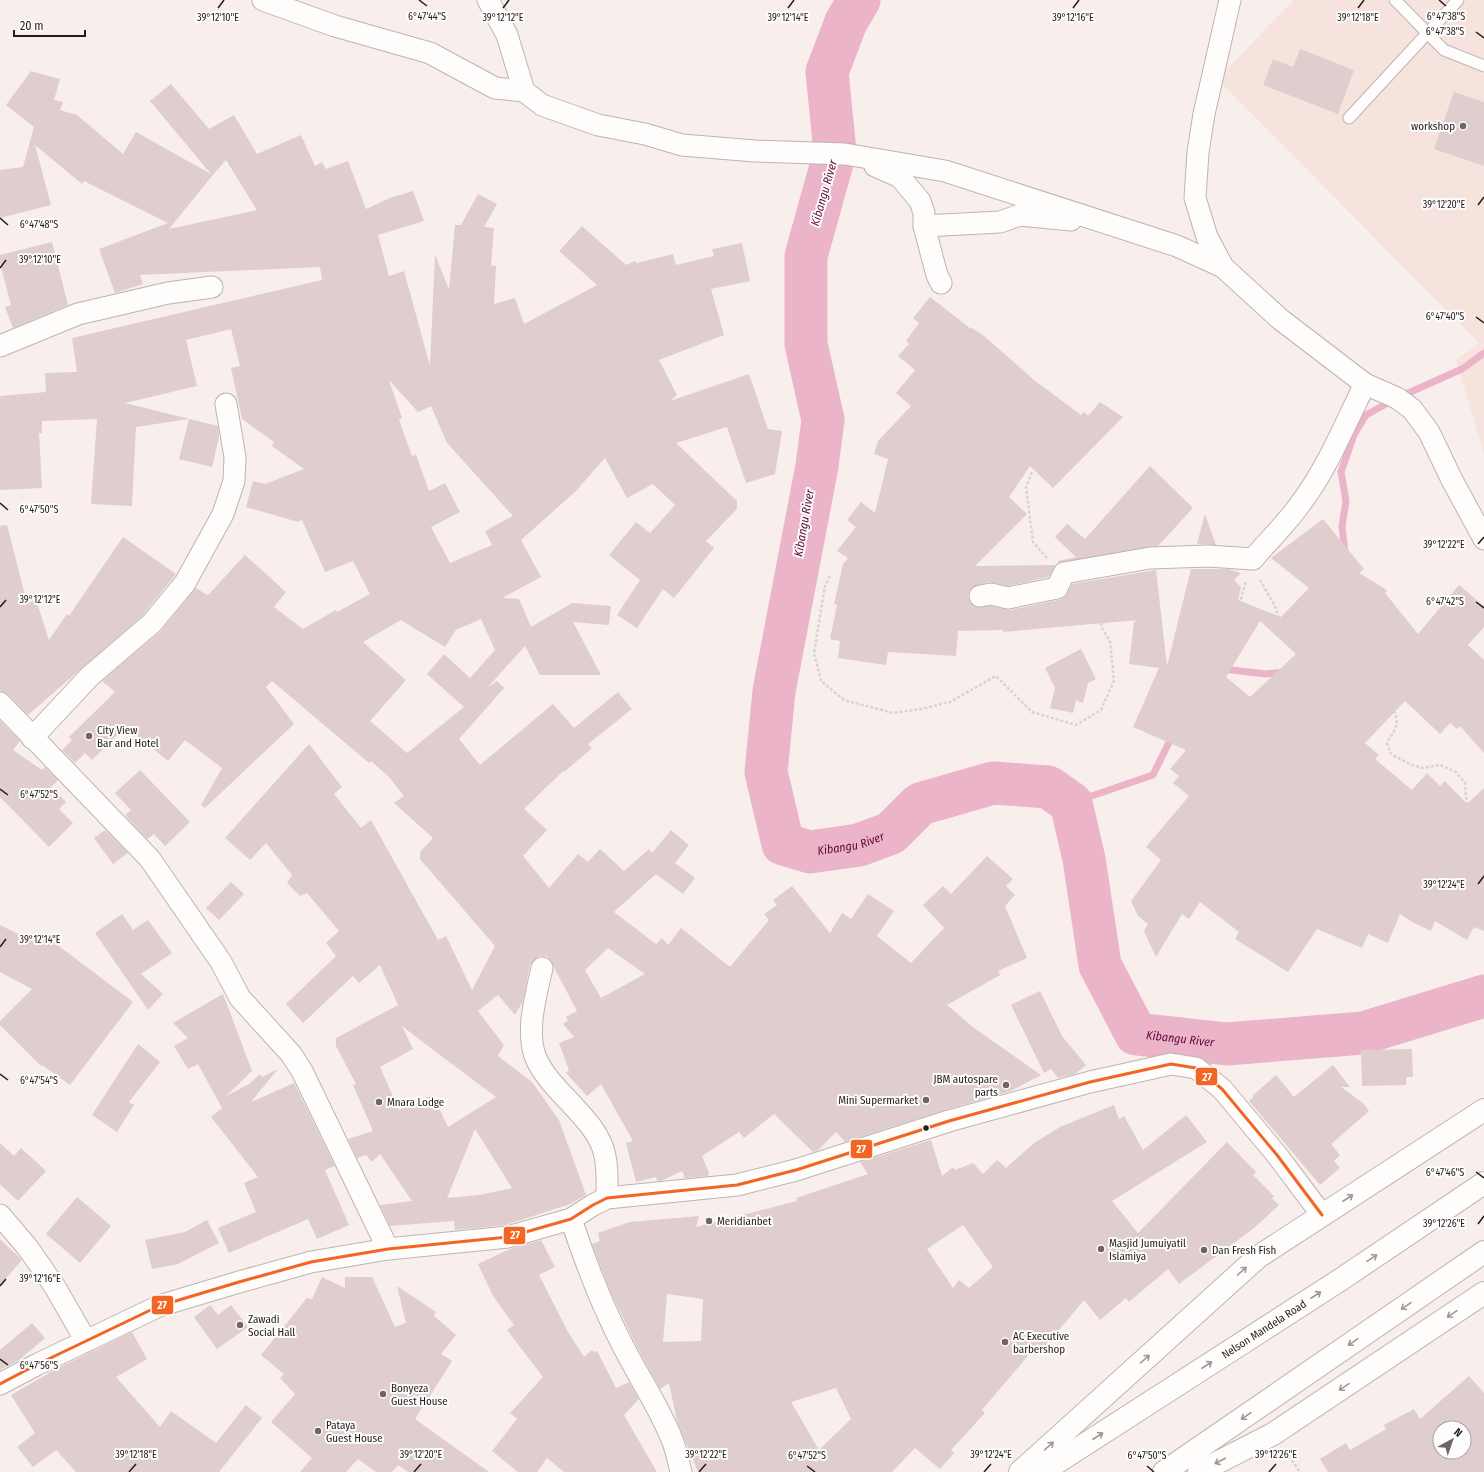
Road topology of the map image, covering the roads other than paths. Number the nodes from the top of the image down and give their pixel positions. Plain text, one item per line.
1 (264, 0) edge
2 (488, 0) edge
3 (1230, 0) edge
4 (1395, 0) edge
5 (1458, 0) edge
6 (1428, 33) junction
7 (1484, 66) edge
8 (524, 92) junction
9 (1349, 118) dead end
10 (845, 154) junction
11 (1108, 224) junction
12 (924, 226) junction
13 (1223, 267) junction
14 (941, 283) dead end
15 (212, 287) dead end
16 (0, 346) edge
17 (1365, 384) junction
18 (226, 404) dead end
19 (1484, 539) edge
20 (980, 596) dead end
21 (0, 703) edge
22 (32, 738) junction
23 (542, 968) dead end
24 (1484, 1110) edge
25 (1484, 1183) edge
26 (607, 1198) junction
27 (0, 1215) edge
28 (1322, 1215) junction
29 (571, 1220) junction
30 (388, 1249) junction
31 (1484, 1252) edge
32 (1484, 1293) edge
33 (86, 1341) junction
34 (0, 1384) edge
35 (682, 1472) edge
36 (1020, 1472) edge
37 (1042, 1472) edge
38 (1164, 1472) edge
39 (1198, 1472) edge

1 - 8 street
2 - 8 street
3 - 13 street
4 - 6 lane
5 - 6 lane
6 - 7 lane
6 - 9 lane
8 - 10 street
10 - 11 street
10 - 12 street
11 - 12 street
11 - 13 street
12 - 14 street
13 - 17 street
15 - 16 street
17 - 19 street
17 - 20 street
18 - 22 street
21 - 22 street
22 - 30 street
23 - 26 street
28 -> 24 main road
37 -> 25 main road, Nelson Mandela Road
26 - 28 street
26 - 29 street
27 - 33 street
36 -> 28 main road
29 - 30 street
29 - 35 street
30 - 33 street
31 -> 38 main road
32 -> 39 main road
33 - 34 street

